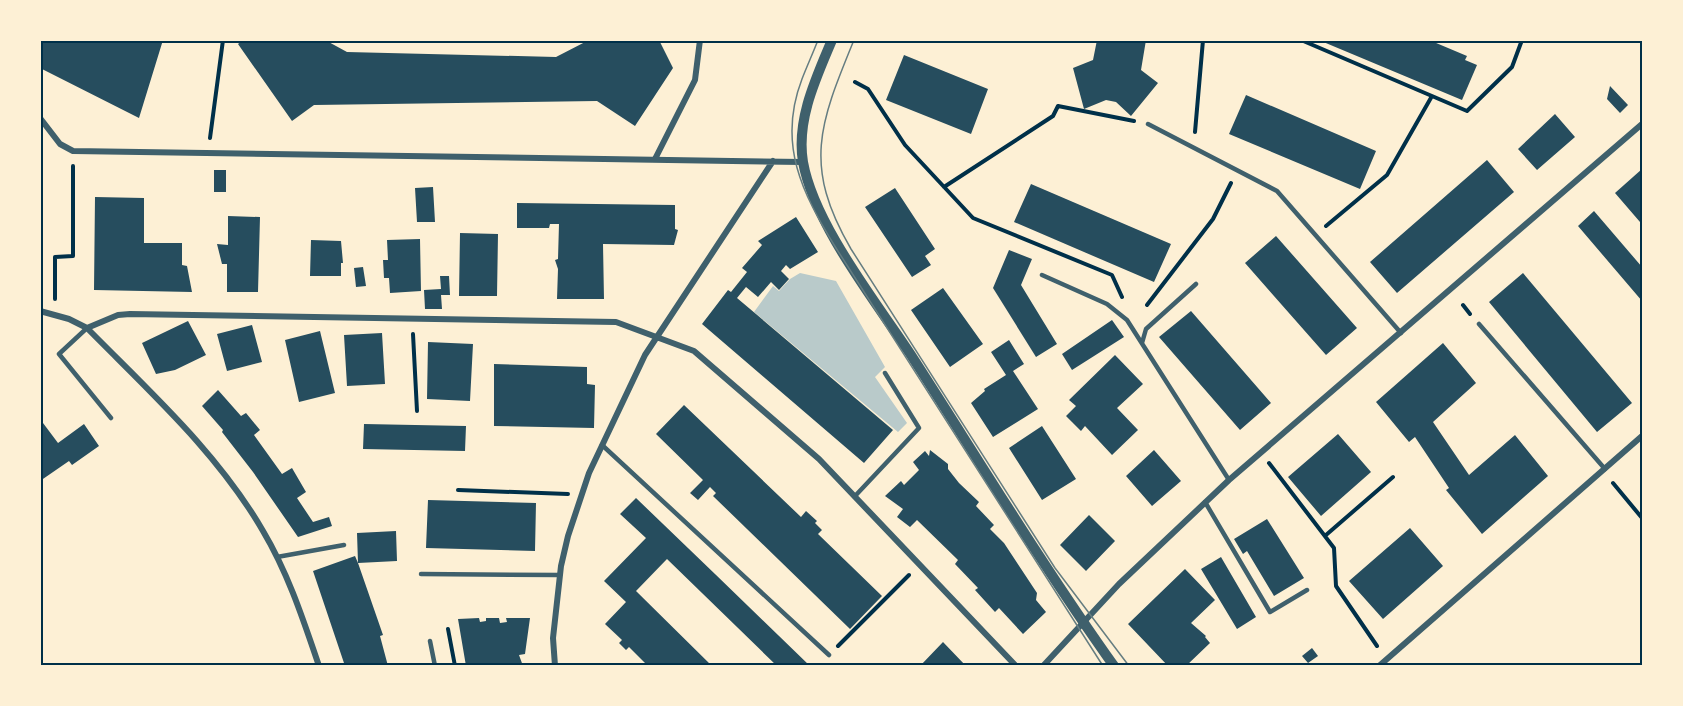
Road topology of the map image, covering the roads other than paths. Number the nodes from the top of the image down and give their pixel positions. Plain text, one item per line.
1 (700, 40) edge
2 (832, 40) edge
3 (40, 118) edge
4 (1148, 124) road end
5 (1642, 124) edge
6 (655, 159) junction
7 (773, 161) junction
8 (803, 162) junction
9 (1042, 275) dead end
10 (1196, 284) dead end
11 (40, 311) edge
12 (1479, 324) dead end
13 (87, 328) junction
14 (1401, 333) junction
15 (656, 337) junction
16 (1142, 343) junction
17 (885, 373) dead end
18 (111, 418) dead end
19 (1642, 436) edge
20 (602, 445) junction
21 (1605, 469) junction
22 (1229, 480) junction
23 (856, 495) junction
24 (1205, 502) junction
25 (344, 545) dead end
26 (277, 557) junction
27 (421, 574) dead end
28 (561, 575) junction
29 (1307, 590) dead end
30 (1084, 623) junction
31 (430, 641) dead end
32 (829, 655) road end
33 (319, 666) edge
34 (435, 666) edge
35 (555, 666) edge
36 (1016, 666) edge
37 (1043, 666) edge
38 (1114, 666) edge
39 (1379, 666) edge

1 - 6 street
2 - 8 street
3 - 6 street
4 - 14 lane
5 - 14 street
6 - 7 street
7 - 8 street
7 - 15 street
8 - 30 street
9 - 16 lane
10 - 16 lane
11 - 13 street
12 - 21 lane
13 - 15 street
13 - 18 lane
13 - 26 street
14 - 22 street
15 - 20 street
15 - 23 street
16 - 22 lane
17 - 23 lane
19 - 21 street
20 - 28 street
20 - 32 lane
21 - 39 street
22 - 24 street
23 - 36 street
24 - 29 lane
24 - 30 street
25 - 26 lane
26 - 33 street
27 - 28 lane
28 - 35 street
30 - 37 street
30 - 38 street
31 - 34 lane

